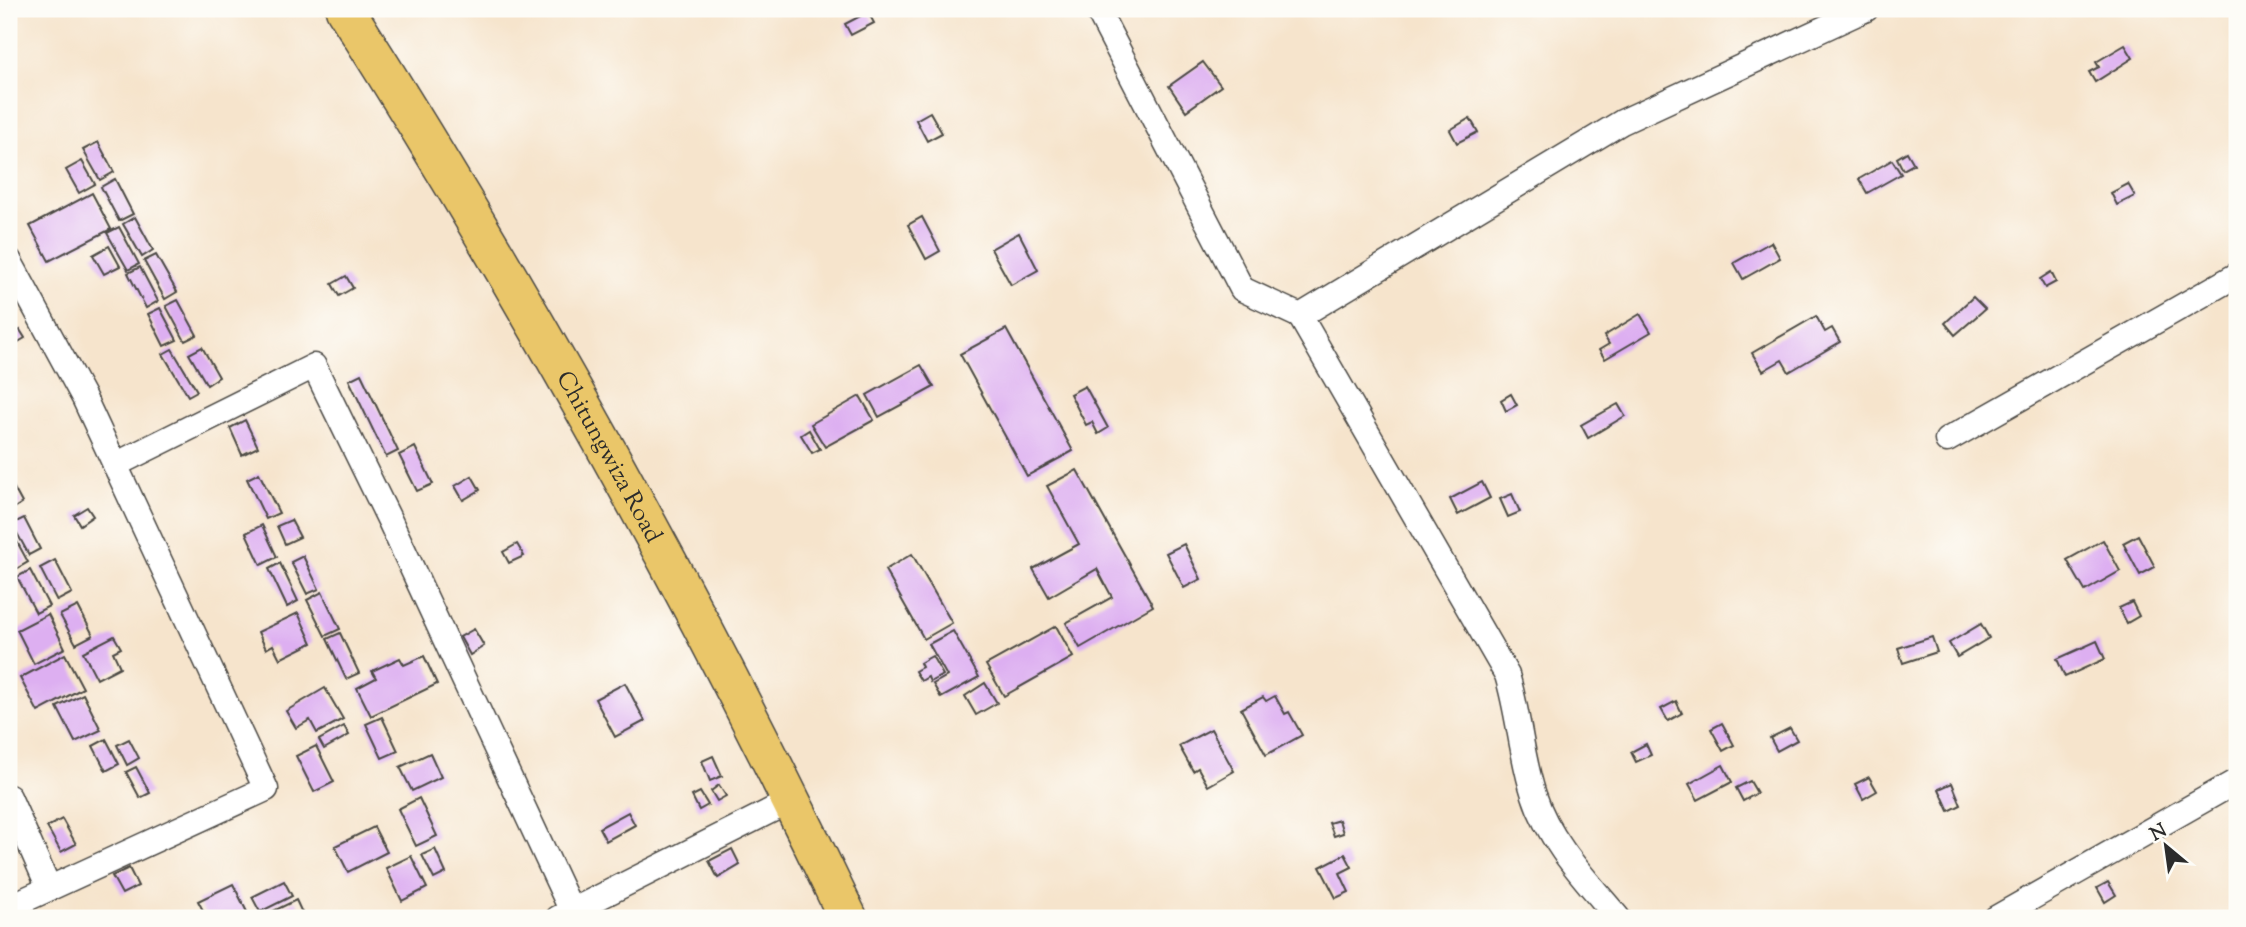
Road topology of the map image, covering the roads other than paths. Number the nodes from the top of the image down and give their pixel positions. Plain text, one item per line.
1 (345, 9) edge
2 (1097, 9) edge
3 (1866, 9) edge
4 (9, 260) edge
5 (2237, 275) edge
6 (1300, 316) junction
7 (1947, 440) dead end
8 (115, 465) junction
9 (2237, 782) edge
10 (9, 797) edge
11 (792, 800) junction
12 (50, 888) junction
13 (9, 907) edge
14 (568, 916) edge
15 (848, 918) edge
16 (1618, 918) edge
17 (1996, 918) edge

1 - 11 main road, Chitungwiza Road
2 - 6 street
3 - 6 street
4 - 8 street
5 - 7 street
6 - 16 street
8 - 12 street
8 - 14 street
9 - 17 street
10 - 12 street
11 - 14 street
11 - 15 main road, Chitungwiza Road
12 - 13 street

